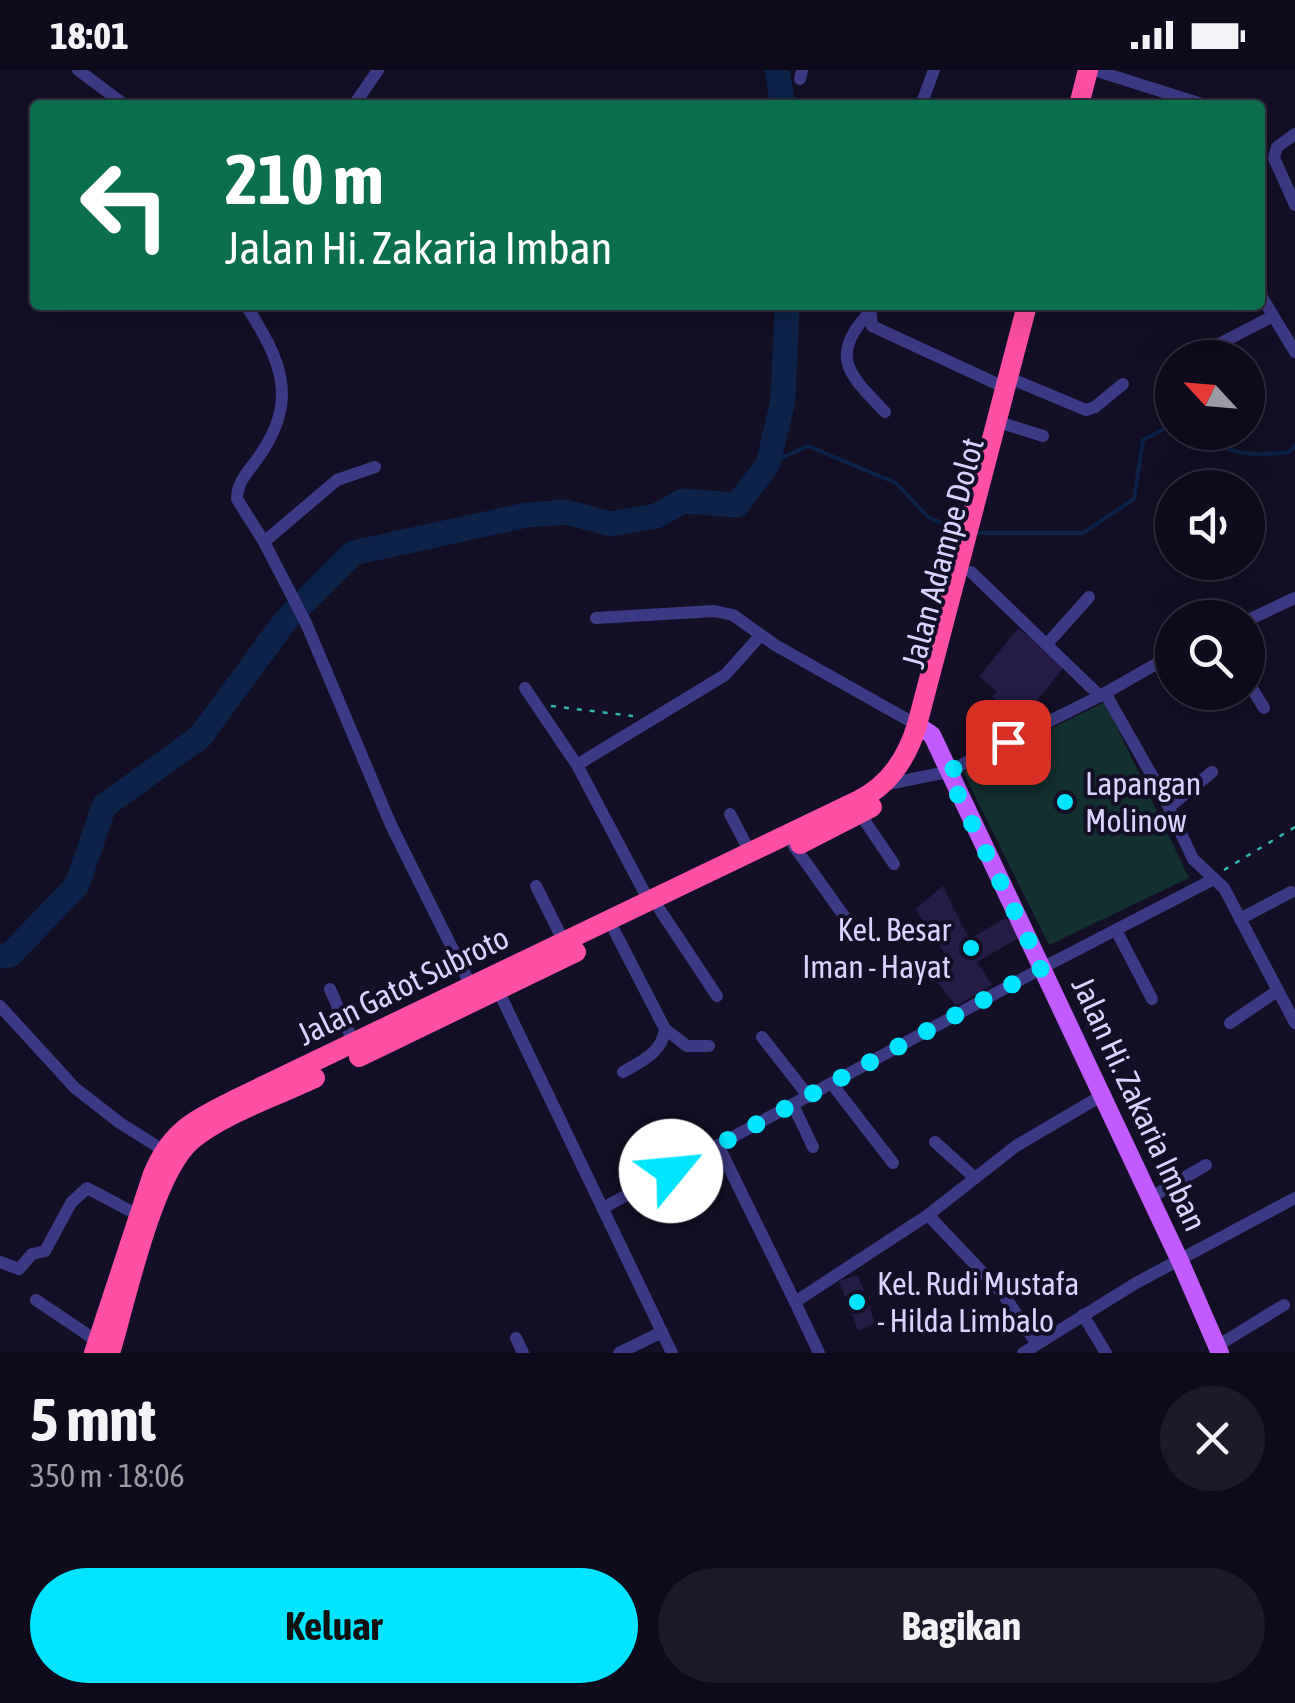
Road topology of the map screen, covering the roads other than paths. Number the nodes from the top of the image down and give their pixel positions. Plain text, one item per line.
1 (78, 70) edge
2 (378, 70) edge
3 (934, 70) edge
4 (1095, 70) edge
5 (118, 100) edge
6 (357, 100) edge
7 (923, 100) edge
8 (1081, 100) edge
9 (1091, 100) edge
10 (1189, 100) edge
11 (1295, 134) edge
12 (1292, 200) edge
13 (1265, 303) edge
14 (249, 310) edge
15 (869, 310) edge
16 (1026, 310) edge
17 (1037, 310) edge
18 (1272, 316) junction
19 (1226, 340) edge
20 (1295, 352) edge
21 (1123, 384) dead end
22 (1012, 385) junction
23 (885, 412) dead end
24 (1008, 425) junction
25 (1043, 436) dead end
26 (375, 468) dead end
27 (978, 523) junction
28 (264, 542) junction
29 (972, 547) junction
30 (971, 572) junction
31 (1089, 596) dead end
32 (1295, 598) edge
33 (1265, 612) edge
34 (596, 618) dead end
35 (760, 636) junction
36 (1047, 644) junction
37 (1155, 665) edge
38 (525, 688) dead end
39 (1102, 695) junction
40 (922, 727) junction
41 (577, 764) junction
42 (947, 772) junction
43 (1212, 772) dead end
44 (878, 797) junction
45 (1169, 807) junction
46 (730, 814) dead end
47 (804, 837) junction
48 (750, 852) junction
49 (894, 864) dead end
50 (1212, 880) junction
51 (536, 886) dead end
52 (1291, 892) dead end
53 (654, 906) junction
54 (1240, 919) junction
55 (1116, 930) junction
56 (615, 932) junction
57 (859, 937) dead end
58 (564, 942) junction
59 (1042, 968) junction
60 (495, 983) junction
61 (471, 986) junction
62 (330, 990) dead end
63 (1277, 991) junction
64 (716, 996) dead end
65 (1152, 998) dead end
66 (0, 1006) edge
67 (1230, 1023) dead end
68 (1295, 1023) edge
69 (665, 1030) junction
70 (762, 1037) dead end
71 (354, 1044) junction
72 (709, 1046) dead end
73 (623, 1072) dead end
74 (832, 1084) junction
75 (1101, 1096) junction
76 (808, 1097) junction
77 (794, 1105) junction
78 (230, 1110) junction
79 (935, 1142) dead end
80 (155, 1146) junction
81 (718, 1146) junction
82 (813, 1147) dead end
83 (893, 1163) dead end
84 (1206, 1165) dead end
85 (975, 1178) junction
86 (1150, 1198) junction
87 (1295, 1198) edge
88 (602, 1208) junction
89 (138, 1215) junction
90 (928, 1216) junction
91 (1180, 1261) junction
92 (0, 1262) edge
93 (36, 1300) dead end
94 (795, 1302) junction
95 (1284, 1305) dead end
96 (1084, 1314) junction
97 (662, 1332) junction
98 (516, 1338) dead end
99 (1037, 1344) junction
100 (100, 1349) edge
101 (1218, 1350) edge
102 (523, 1353) edge
103 (620, 1353) edge
104 (672, 1353) edge
105 (819, 1353) edge
106 (1024, 1353) edge
107 (1106, 1353) edge

1 - 5 street
2 - 6 street
3 - 7 street
4 - 8 highway
4 - 9 highway
4 - 10 street
11 - 12 street
13 - 18 street
14 - 28 street
15 - 22 street
15 - 23 street
16 - 22 highway, Jalan Adampe Dolot
17 - 22 highway, Jalan Adampe Dolot
18 - 19 street
18 - 20 street
21 - 22 street
22 - 24 highway, Jalan Adampe Dolot
22 - 27 highway, Jalan Adampe Dolot
24 - 25 street
24 - 27 highway, Jalan Adampe Dolot
26 - 28 street
27 - 29 highway, Jalan Adampe Dolot
28 - 61 street
29 - 30 highway, Jalan Adampe Dolot
29 - 40 highway, Jalan Adampe Dolot
30 - 36 street
30 - 40 highway, Jalan Adampe Dolot
31 - 36 street
32 - 33 street
34 - 35 street
35 - 40 street
35 - 41 street
36 - 39 street
37 - 39 street
38 - 41 street
39 - 42 street
39 - 45 street
40 - 42 main road, Jalan Hi. Zakaria Imban
40 - 44 highway, Jalan Adampe Dolot
41 - 53 street
42 - 44 street
42 - 59 main road, Jalan Hi. Zakaria Imban
43 - 45 street
44 - 47 highway, Jalan Gatot Subroto
44 - 49 street
45 - 50 street
46 - 48 street
47 - 48 highway, Jalan Gatot Subroto
47 - 53 highway, Jalan Gatot Subroto
47 - 57 street
48 - 53 highway, Jalan Gatot Subroto
50 - 54 street
50 - 55 street
51 - 58 street
52 - 54 street
53 - 56 highway, Jalan Gatot Subroto
53 - 58 highway, Jalan Gatot Subroto
53 - 64 street
54 - 63 street
55 - 59 street
55 - 65 street
56 - 60 highway, Jalan Gatot Subroto
56 - 69 street
58 - 60 highway, Jalan Gatot Subroto
59 - 74 street
59 - 75 main road, Jalan Hi. Zakaria Imban
60 - 61 highway, Jalan Gatot Subroto
60 - 78 highway, Jalan Gatot Subroto
60 - 88 street
61 - 71 highway, Jalan Gatot Subroto
62 - 71 street
63 - 67 street
63 - 68 street
66 - 80 street
69 - 72 street
69 - 73 street
70 - 76 street
71 - 78 highway, Jalan Gatot Subroto
74 - 76 street
74 - 83 street
75 - 85 street
75 - 86 main road, Jalan Hi. Zakaria Imban
76 - 77 street
77 - 81 street
77 - 82 street
78 - 80 highway, Jalan Gatot Subroto
78 - 100 highway, Jalan Gatot Subroto
79 - 85 street
80 - 89 highway, Jalan Gatot Subroto
81 - 88 street
81 - 94 street
84 - 86 street
85 - 90 street
86 - 91 main road, Jalan Hi. Zakaria Imban
87 - 91 street
88 - 97 street
89 - 92 street
89 - 100 highway, Jalan Gatot Subroto
90 - 94 street
90 - 99 street
91 - 96 street
91 - 101 main road, Jalan Hi. Zakaria Imban
93 - 100 street
94 - 105 street
95 - 101 street
96 - 99 street
96 - 107 street
97 - 103 street
97 - 104 street
98 - 102 street
99 - 106 street

